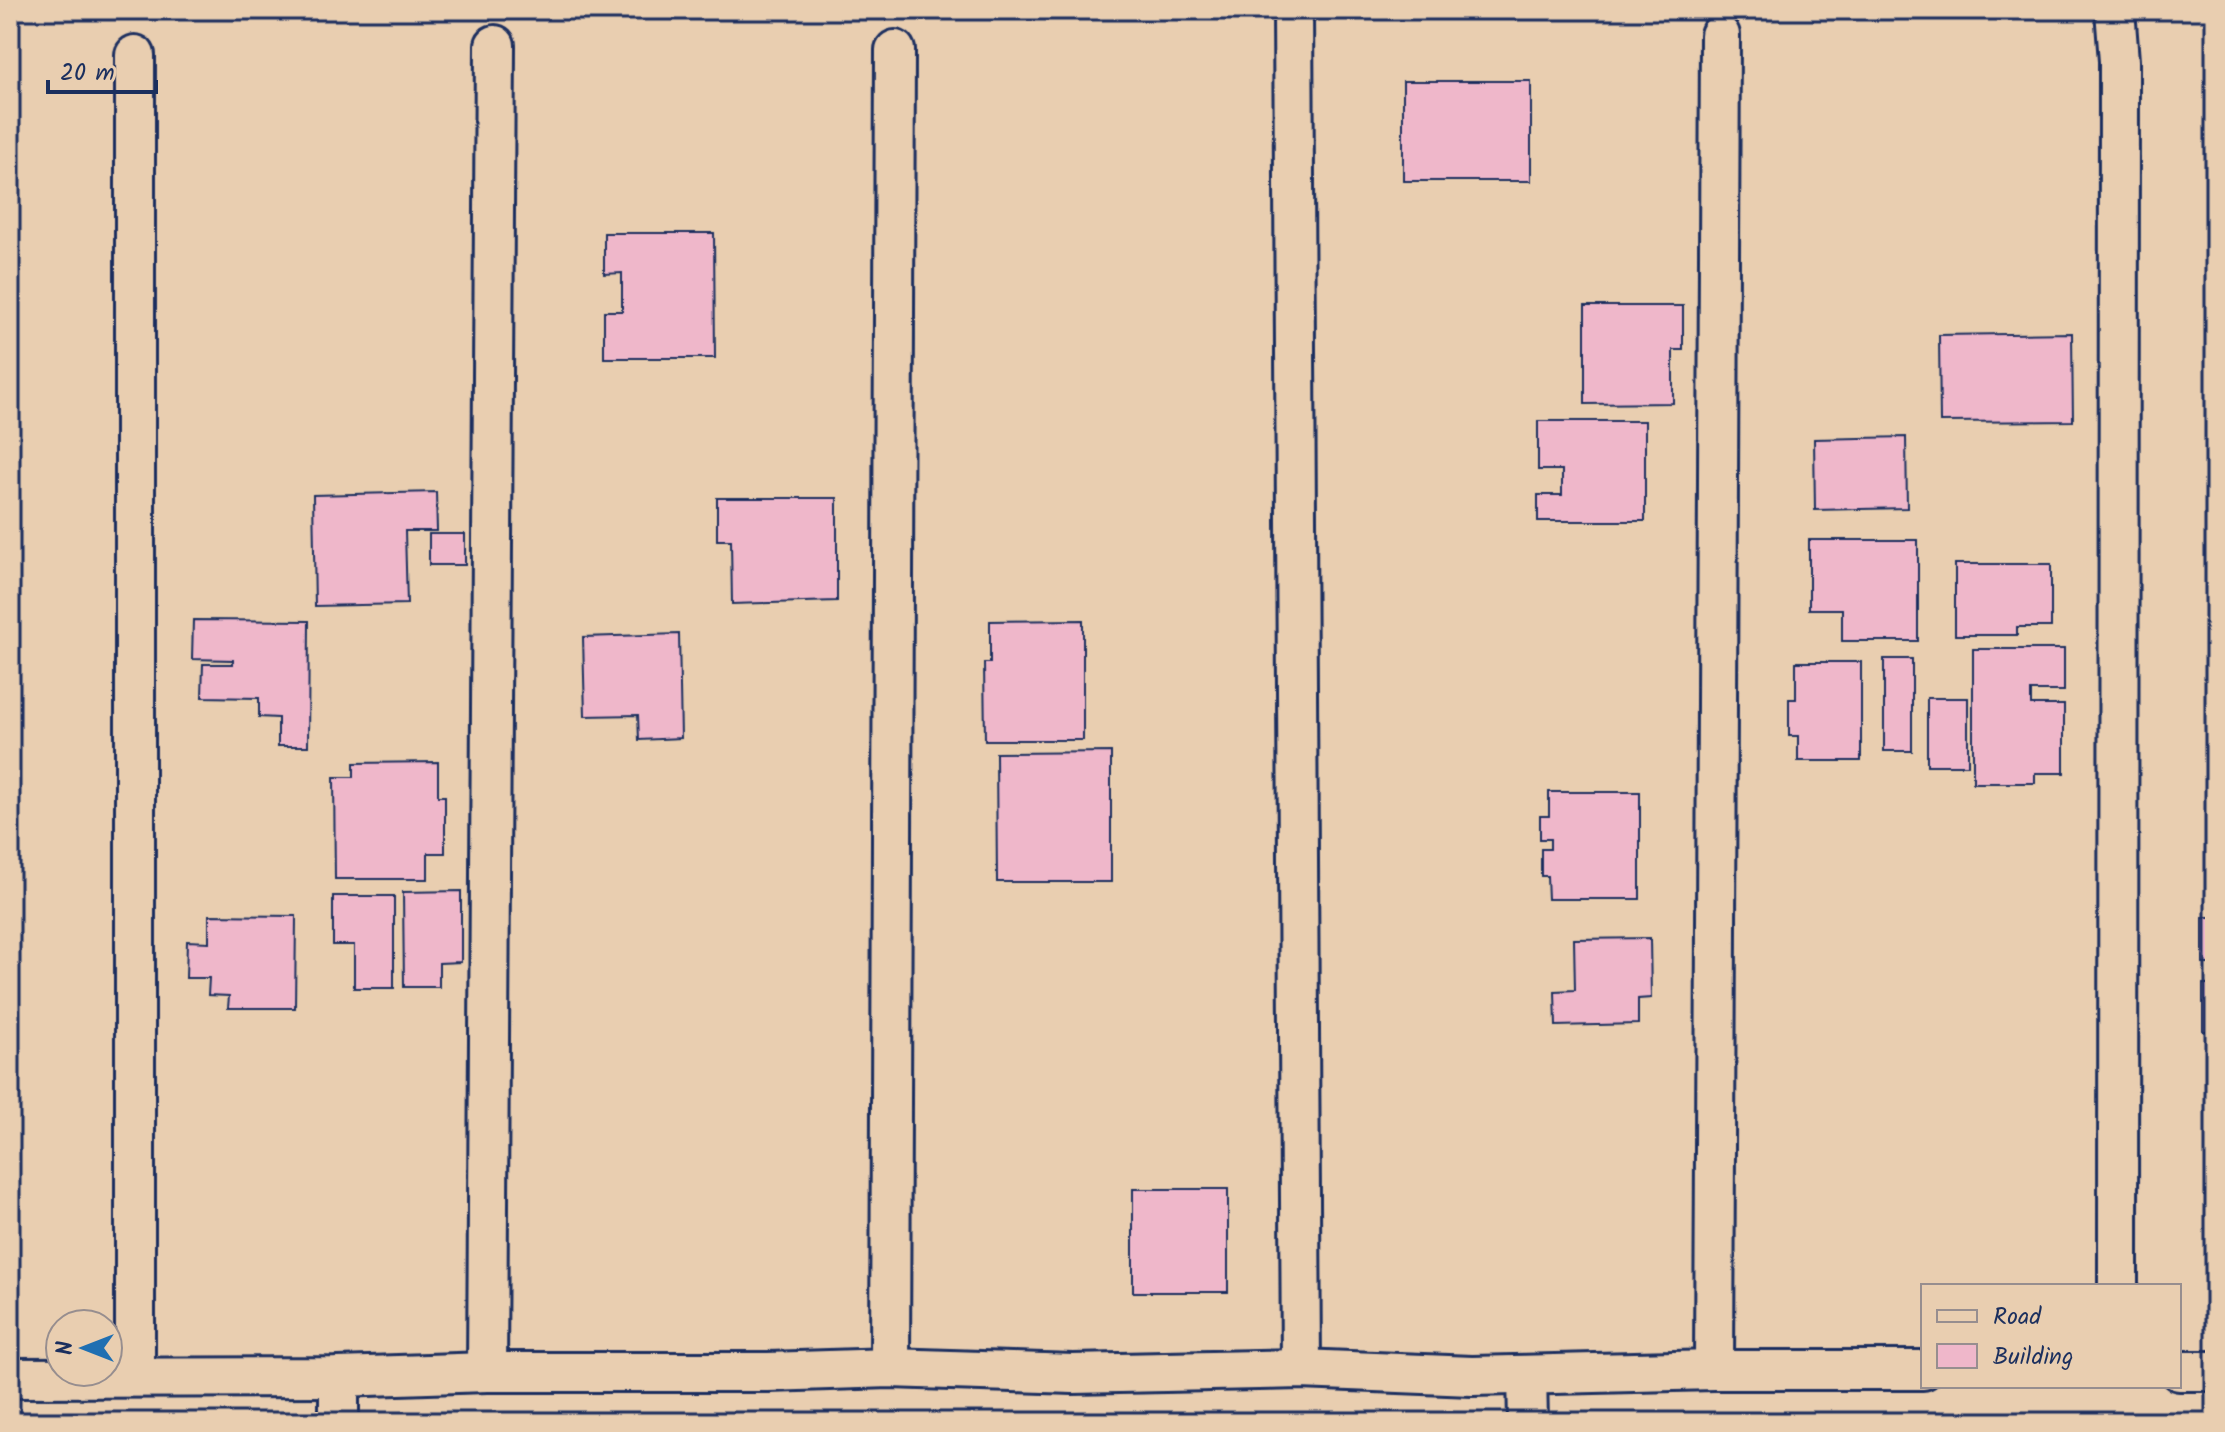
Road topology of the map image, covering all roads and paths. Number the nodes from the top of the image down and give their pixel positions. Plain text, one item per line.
1 (1293, 10) edge
2 (2115, 10) edge
3 (1720, 35) dead end
4 (495, 45) dead end
5 (895, 50) dead end
6 (135, 55) dead end
7 (2118, 1284) edge
8 (890, 1368) junction
9 (1301, 1369) junction
10 (1714, 1370) junction
11 (1921, 1370) edge
12 (2181, 1371) edge
13 (2215, 1371) edge
14 (487, 1372) junction
15 (1527, 1375) junction
16 (135, 1377) junction
17 (339, 1377) junction
18 (10, 1378) edge
19 (339, 1422) edge
20 (1528, 1422) edge

1 - 9 street
2 - 7 street
3 - 10 street
4 - 14 street
5 - 8 street
6 - 16 street
8 - 9 street
8 - 14 street
9 - 15 street
10 - 11 street
10 - 15 street
12 - 13 street
14 - 17 street
15 - 20 street
16 - 17 street
16 - 18 street
17 - 19 street

